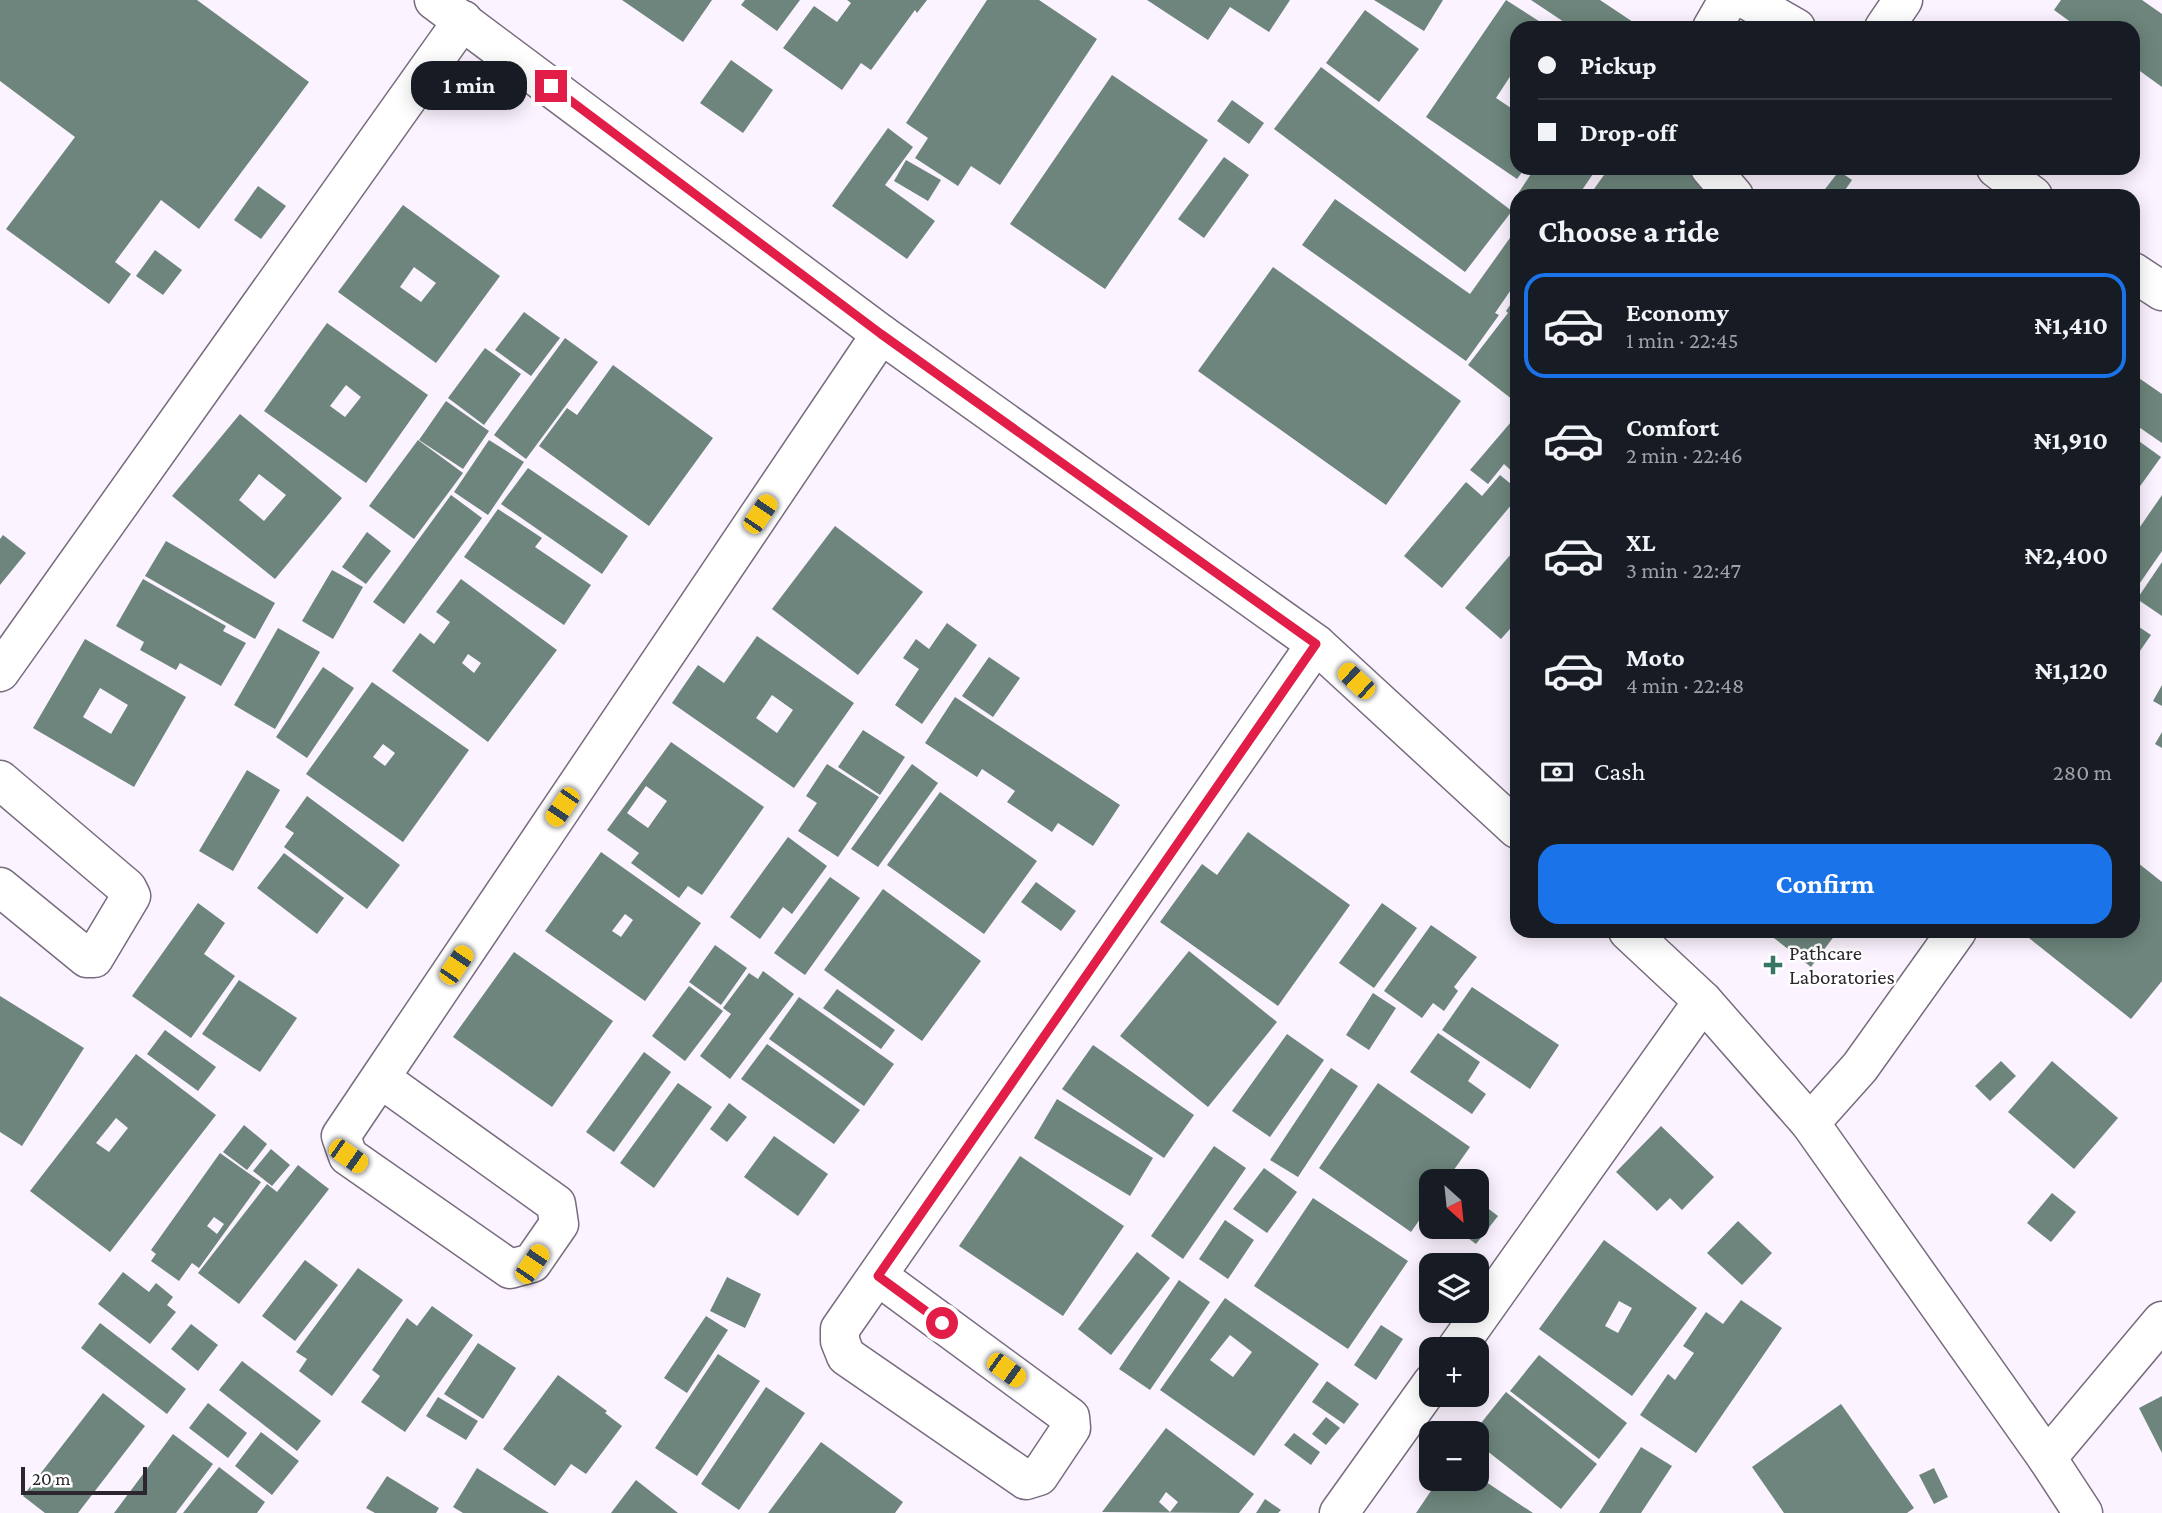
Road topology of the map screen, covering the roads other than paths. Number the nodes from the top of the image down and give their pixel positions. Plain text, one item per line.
1 (1728, 0) edge
2 (1747, 0) edge
3 (1903, 0) edge
4 (449, 10) edge
5 (1716, 21) edge
6 (1784, 21) edge
7 (1889, 21) edge
8 (1716, 175) edge
9 (2005, 175) edge
10 (1728, 189) edge
11 (2024, 189) edge
12 (2140, 277) edge
13 (2162, 291) edge
14 (881, 334) junction
15 (1316, 644) junction
16 (0, 673) edge
17 (0, 780) edge
18 (1510, 823) edge
19 (0, 887) edge
20 (1636, 938) edge
21 (1952, 938) edge
22 (1703, 1001) junction
23 (380, 1078) junction
24 (1810, 1123) junction
25 (878, 1276) junction
26 (2162, 1321) edge
27 (1465, 1337) edge
28 (1419, 1401) edge
29 (2047, 1458) junction
30 (1339, 1513) edge
31 (2083, 1513) edge

1 - 5 street
2 - 6 street
3 - 7 street
4 - 14 street
4 - 16 street
8 - 10 street
9 - 11 street
12 - 13 street
14 - 15 street
14 - 23 street
15 - 18 street
15 - 25 street
17 - 19 street
20 - 22 street
21 - 24 street
22 - 24 street
22 - 27 street
23 - 23 street
24 - 29 street
25 - 25 street
26 - 29 street
28 - 30 street
29 - 31 street

